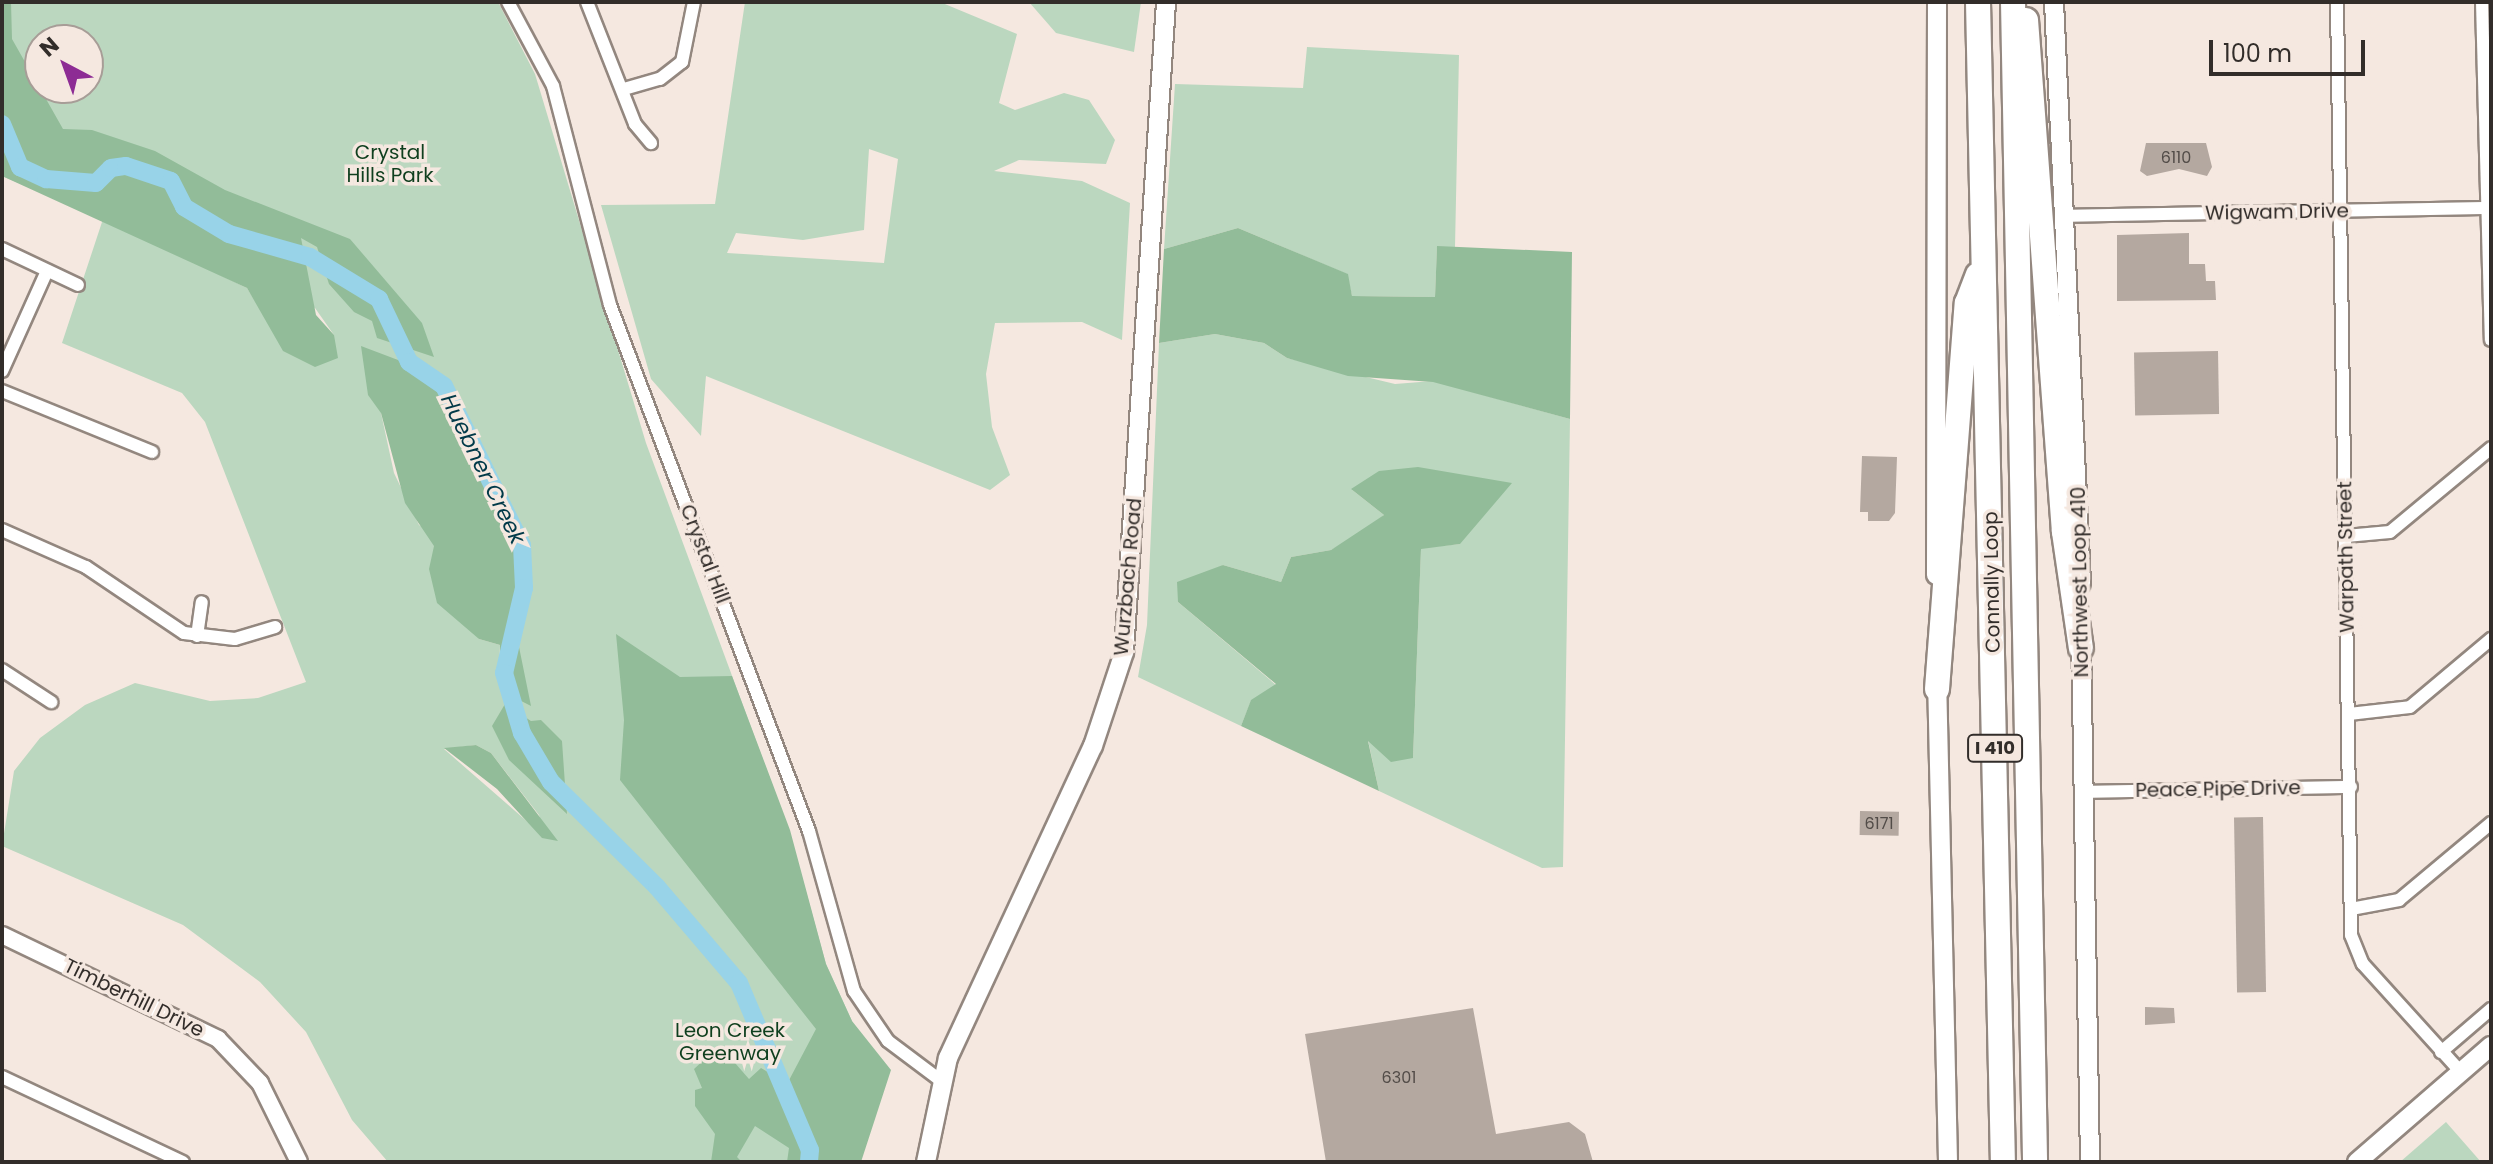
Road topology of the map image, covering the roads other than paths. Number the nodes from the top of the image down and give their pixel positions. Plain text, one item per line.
1 (508, 2) edge
2 (587, 2) edge
3 (694, 2) edge
4 (1166, 2) edge
5 (1937, 2) edge
6 (1978, 2) edge
7 (2013, 2) edge
8 (2022, 2) edge
9 (2054, 2) edge
10 (2337, 2) edge
11 (2482, 2) edge
12 (2487, 32) edge
13 (624, 89) junction
14 (651, 143) dead end
15 (2489, 208) edge
16 (2341, 211) junction
17 (2063, 216) junction
18 (2, 249) edge
19 (1982, 266) junction
20 (47, 271) junction
21 (78, 285) dead end
22 (2491, 340) edge
23 (2, 371) edge
24 (2, 391) edge
25 (2491, 448) edge
26 (152, 452) dead end
27 (2, 530) edge
28 (2346, 536) junction
29 (202, 602) dead end
30 (275, 627) dead end
31 (197, 636) junction
32 (2491, 639) edge
33 (2081, 648) junction
34 (2, 670) edge
35 (1937, 689) junction
36 (51, 702) dead end
37 (2349, 714) junction
38 (2351, 787) junction
39 (2085, 792) junction
40 (2491, 823) edge
41 (2351, 909) junction
42 (2, 935) edge
43 (2491, 1009) edge
44 (2491, 1046) edge
45 (2441, 1052) junction
46 (2001, 1053) junction
47 (2461, 1072) junction
48 (2, 1077) edge
49 (940, 1080) junction
50 (183, 1162) edge
51 (299, 1162) edge
52 (926, 1162) edge
53 (1948, 1162) edge
54 (1990, 1162) edge
55 (2003, 1162) edge
56 (2035, 1162) edge
57 (2090, 1162) edge
58 (2357, 1162) edge

1 - 49 street, Crystal Hill
2 - 13 street
3 - 13 street
4 - 49 main road, Wurzbach Road
5 - 35 main road
6 - 19 highway, Connally Loop / I 410
7 - 56 highway, Connally Loop / I 410
8 - 33 highway
9 - 17 main road, Northwest Loop 410
10 - 16 street, Warpath Street
11 - 12 street
12 - 15 street
13 - 14 street
15 - 16 street, Wigwam Drive
15 - 22 street
16 - 17 street, Wigwam Drive
16 - 28 street, Warpath Street
17 - 33 main road, Northwest Loop 410
18 - 20 street
19 - 35 highway
19 - 46 highway, Connally Loop / I 410
20 - 21 street
20 - 23 street
24 - 26 street
25 - 28 street
27 - 31 street
28 - 37 street, Warpath Street
29 - 31 street
30 - 31 street
32 - 37 street
33 - 39 main road, Northwest Loop 410
34 - 36 street
35 - 53 main road
37 - 38 street, Warpath Street
38 - 39 street, Peace Pipe Drive
38 - 41 street, Warpath Street
39 - 57 main road, Northwest Loop 410
40 - 41 street
41 - 45 street, Warpath Street
42 - 51 street, Timberhill Drive
43 - 45 street
44 - 47 main road
45 - 47 street, Warpath Street
46 - 54 highway
46 - 55 highway, Connally Loop / I 410
47 - 58 main road
48 - 50 street
49 - 52 main road, Wurzbach Road

